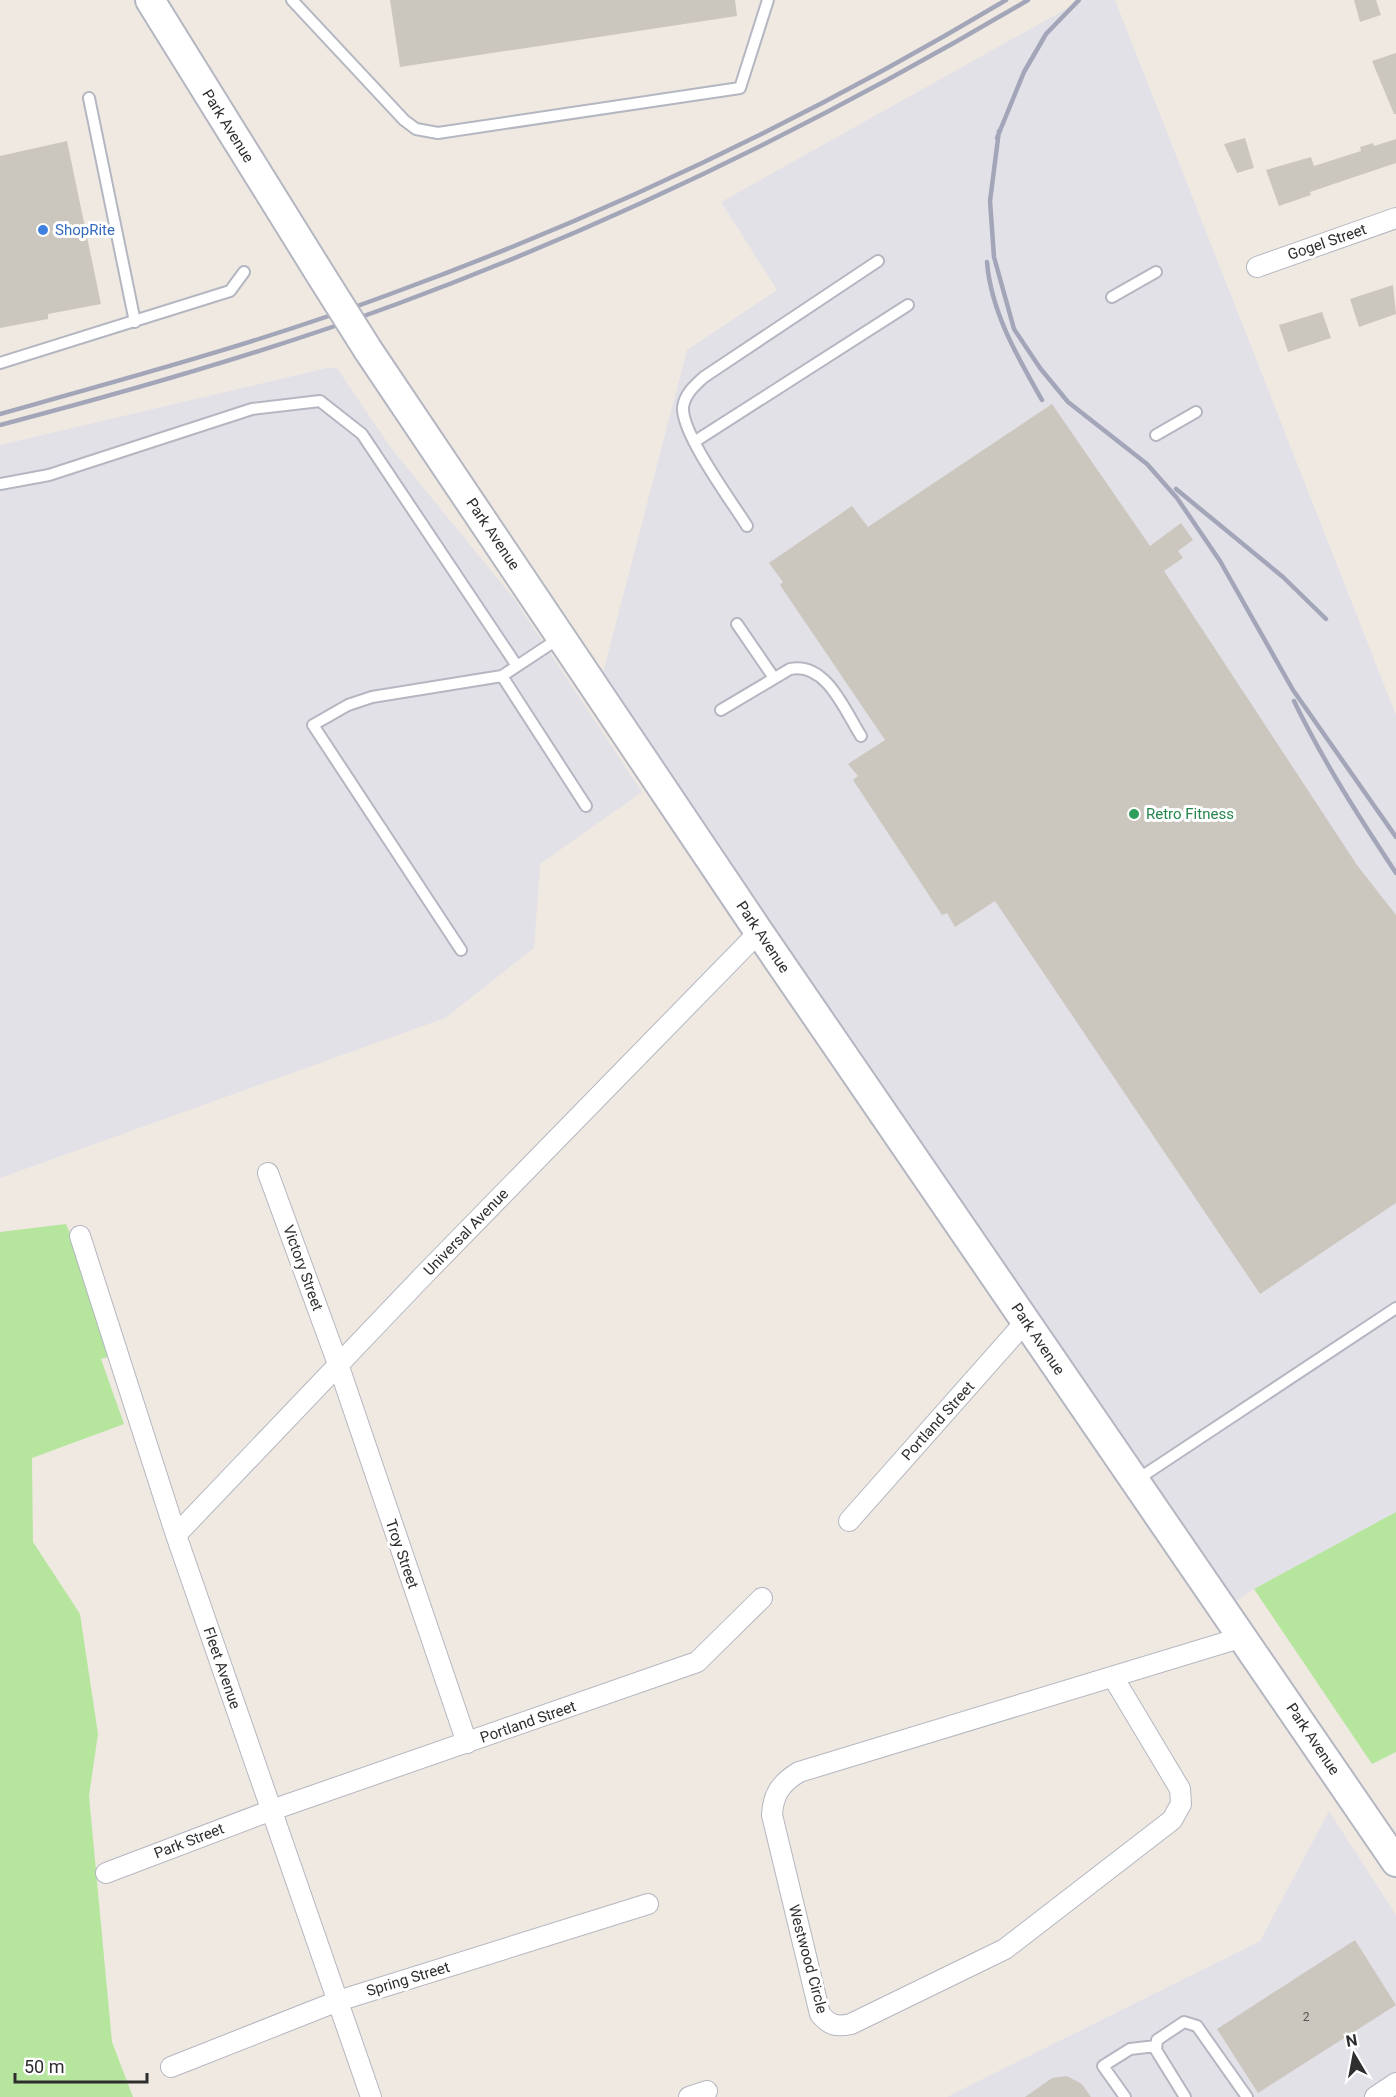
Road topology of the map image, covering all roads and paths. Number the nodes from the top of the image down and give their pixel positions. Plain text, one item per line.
1 (150, 0) edge
2 (292, 0) edge
3 (768, 0) edge
4 (89, 98) dead end
5 (1396, 218) edge
6 (878, 261) dead end
7 (1257, 267) dead end
8 (244, 272) dead end
9 (1156, 272) dead end
10 (1112, 297) dead end
11 (908, 304) dead end
12 (135, 322) junction
13 (0, 363) edge
14 (1196, 412) dead end
15 (1156, 435) dead end
16 (694, 442) junction
17 (0, 484) edge
18 (747, 526) dead end
19 (736, 624) dead end
20 (561, 637) junction
21 (517, 666) junction
22 (502, 675) junction
23 (774, 678) junction
24 (721, 710) dead end
25 (861, 736) dead end
26 (586, 806) dead end
27 (759, 932) junction
28 (461, 950) dead end
29 (268, 1173) dead end
30 (80, 1236) dead end
31 (1396, 1308) edge
32 (1026, 1321) junction
33 (338, 1364) junction
34 (1134, 1481) junction
35 (849, 1521) dead end
36 (176, 1535) junction
37 (762, 1598) dead end
38 (1243, 1637) junction
39 (1113, 1677) junction
40 (467, 1743) junction
41 (272, 1810) junction
42 (1396, 1862) edge
43 (106, 1873) dead end
44 (648, 1904) dead end
45 (338, 2001) junction
46 (1156, 2046) junction
47 (171, 2067) dead end
48 (1396, 2083) edge
49 (371, 2097) edge
50 (1125, 2097) edge
51 (1185, 2097) edge
52 (1247, 2097) edge
53 (1375, 2097) edge

1 - 20 street, Park Avenue, bridge
2 - 3 lane
4 - 12 lane
5 - 7 street, Gogel Street
6 - 16 lane
8 - 12 lane
9 - 10 lane
11 - 16 lane
12 - 13 lane
14 - 15 lane
16 - 18 lane
17 - 21 lane
19 - 23 lane
20 - 21 lane
20 - 27 street, Park Avenue
21 - 22 lane
22 - 26 lane
22 - 28 lane
23 - 24 lane
23 - 25 lane
27 - 32 street, Park Avenue
27 - 33 street, Universal Avenue
29 - 33 street, Victory Street
30 - 36 street, Fleet Avenue
31 - 34 lane
32 - 34 street, Park Avenue
32 - 35 street, Portland Street
33 - 36 street, Universal Avenue
33 - 40 street, Troy Street
34 - 38 street, Park Avenue
36 - 41 street, Fleet Avenue
37 - 40 street, Portland Street
38 - 39 street, Westwood Circle
38 - 42 street, Park Avenue
39 - 39 street, Westwood Circle
40 - 41 street, Portland Street
41 - 43 street, Park Street
41 - 45 street, Fleet Avenue
44 - 45 street, Spring Street
45 - 47 street, Spring Street
45 - 49 street, Fleet Avenue
46 - 50 lane
46 - 51 lane
46 - 52 lane
48 - 53 street

